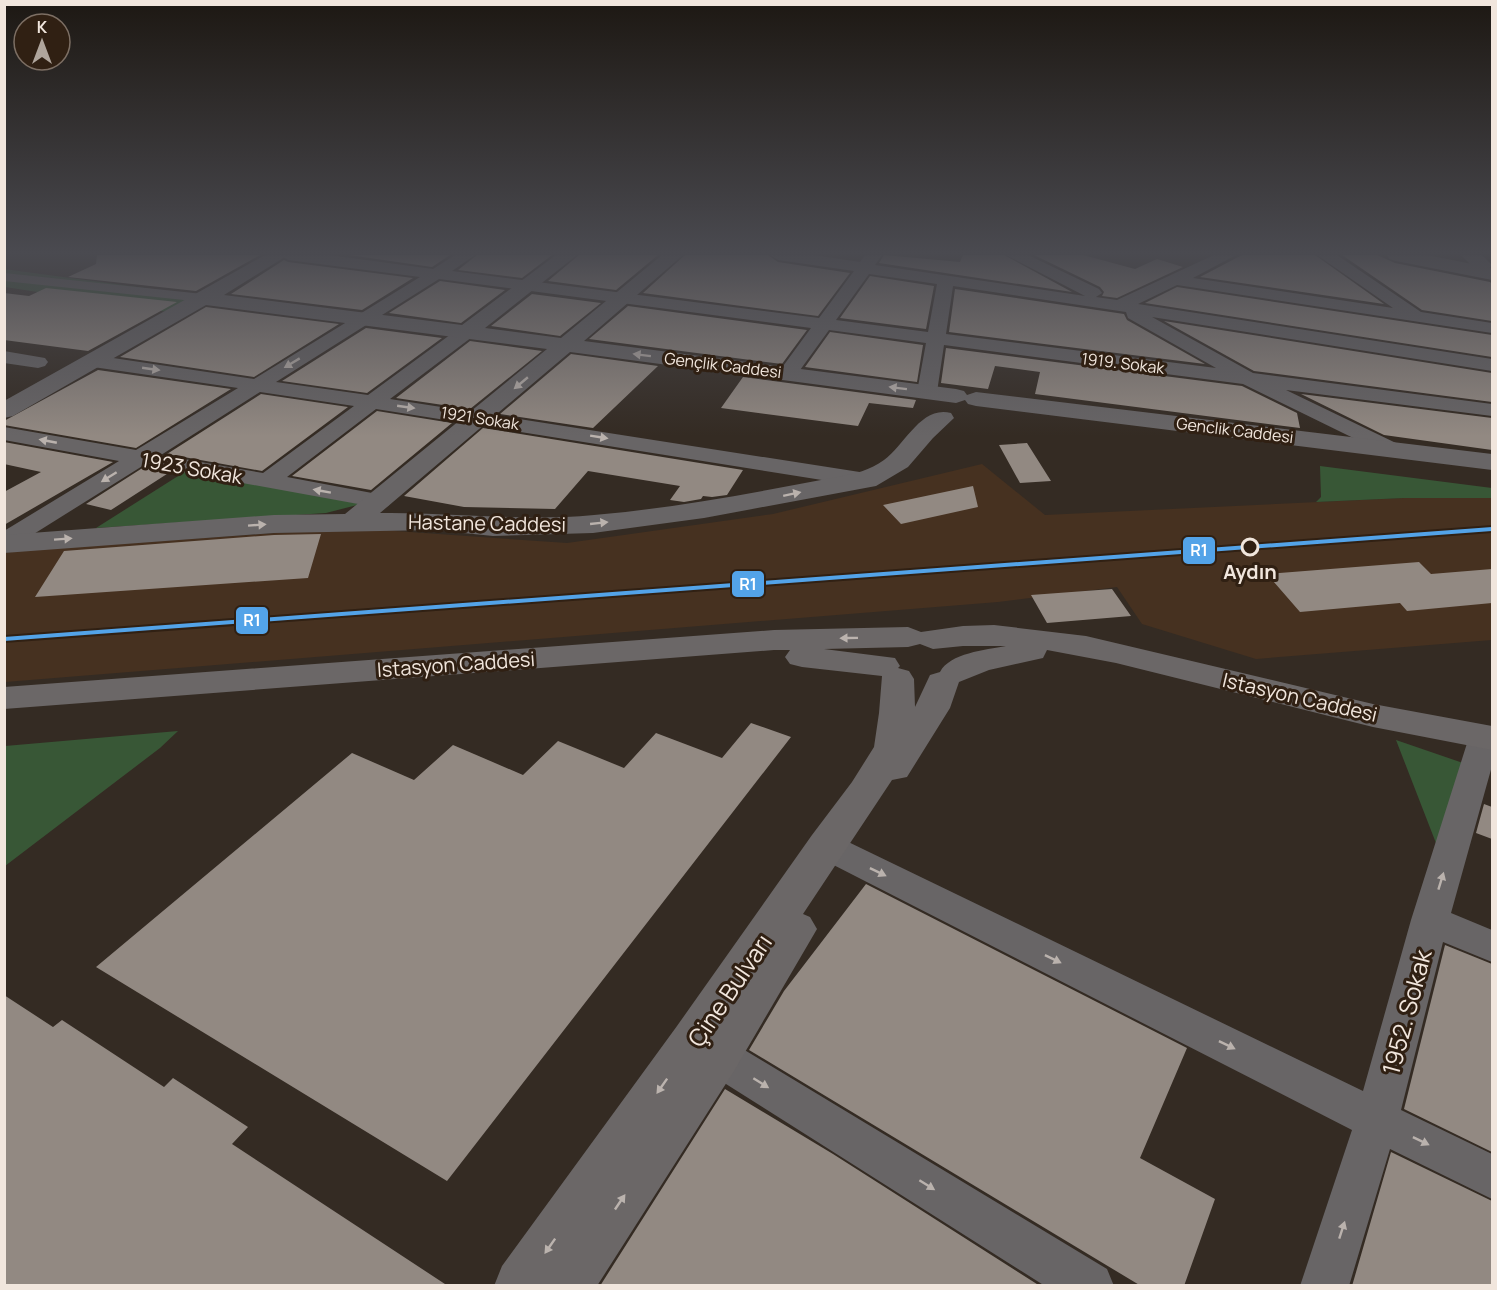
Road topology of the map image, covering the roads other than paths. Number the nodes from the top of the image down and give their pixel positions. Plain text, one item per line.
1 (173, 315) edge
2 (328, 315) edge
3 (371, 315) edge
4 (488, 315) edge
5 (602, 315) edge
6 (746, 315) edge
7 (829, 315) edge
8 (940, 315) edge
9 (1135, 315) edge
10 (1177, 315) edge
11 (1403, 315) edge
12 (1417, 315) edge
13 (1421, 318) junction
14 (363, 320) junction
15 (822, 325) junction
16 (1492, 328) edge
17 (465, 333) junction
18 (936, 339) junction
19 (1459, 342) junction
20 (566, 345) junction
21 (1492, 347) edge
22 (4, 357) edge
23 (93, 361) junction
24 (38, 362) dead end
25 (1492, 365) edge
26 (788, 373) junction
27 (1247, 378) junction
28 (256, 384) junction
29 (927, 392) junction
30 (373, 402) junction
31 (1492, 410) edge
32 (4, 411) edge
33 (964, 413) junction
34 (479, 418) junction
35 (4, 433) edge
36 (1390, 449) junction
37 (138, 459) junction
38 (1492, 462) edge
39 (1492, 473) edge
40 (866, 480) junction
41 (267, 481) junction
42 (380, 501) junction
43 (353, 522) junction
44 (4, 543) edge
45 (920, 638) junction
46 (1108, 651) junction
47 (890, 672) junction
48 (950, 678) junction
49 (4, 698) edge
50 (4, 718) edge
51 (1489, 737) edge
52 (1482, 785) edge
53 (834, 850) junction
54 (1430, 920) junction
55 (1492, 946) edge
56 (705, 1048) junction
57 (1377, 1120) junction
58 (1492, 1177) edge
59 (522, 1286) edge
60 (564, 1286) edge
61 (1090, 1286) edge
62 (1324, 1286) edge

1 - 23 street
2 - 14 street, Gençlik Caddesi
3 - 14 street
4 - 17 street
5 - 20 street
6 - 15 street, 1919. Sokak
7 - 15 street
8 - 18 street
9 - 27 street
10 - 25 street
11 - 13 street
12 - 13 street
13 - 16 street
13 - 19 street
14 - 17 street, Gençlik Caddesi
14 -> 28 street
15 - 18 street, 1919. Sokak
15 - 26 street
17 - 20 street, Gençlik Caddesi
17 - 30 street
18 - 27 street, 1919. Sokak
18 - 29 street
19 - 21 street
19 - 25 street
26 -> 20 street, Gençlik Caddesi
20 -> 34 street
22 - 24 street
23 -> 28 street, 1921 Sokak
23 - 32 street
29 -> 26 street, Gençlik Caddesi
27 - 31 street, 1919. Sokak
27 - 36 street
28 - 30 street, 1921 Sokak
28 - 37 street
29 - 33 street, Gençlik Caddesi
30 -> 34 street, 1921 Sokak
30 - 41 street
33 - 36 street, Genclik Caddesi
33 - 39 street, Genclik Caddesi
33 - 40 street, Hastane Caddesi
34 -> 40 street, 1921 Sokak
34 - 42 street
37 -> 35 street, 1923 Sokak
36 - 38 street, Genclik Caddesi
37 - 41 street, 1923 Sokak
37 -> 44 street
43 -> 40 street, Hastane Caddesi
42 -> 41 street, 1923 Sokak
42 - 43 street
44 -> 43 street, Hastane Caddesi
45 - 46 main road, Istasyon Caddesi
45 - 47 main road, Çine Bulvarı
45 - 48 main road
45 -> 49 main road, Istasyon Caddesi
46 - 48 main road
46 - 51 main road, Istasyon Caddesi
47 - 48 main road
47 - 50 main road
47 - 53 main road, Çine Bulvarı
48 - 53 main road, Çine Bulvarı
51 - 52 street, 1952. Sokak
54 -> 52 street, 1952. Sokak
53 - 56 main road, Çine Bulvarı
53 -> 57 street
54 - 55 street
54 - 57 street, 1952. Sokak
56 -> 59 main road, Çine Bulvarı
60 -> 56 main road, Çine Bulvarı
56 -> 61 street
57 -> 58 street
62 -> 57 street, 1952. Sokak

